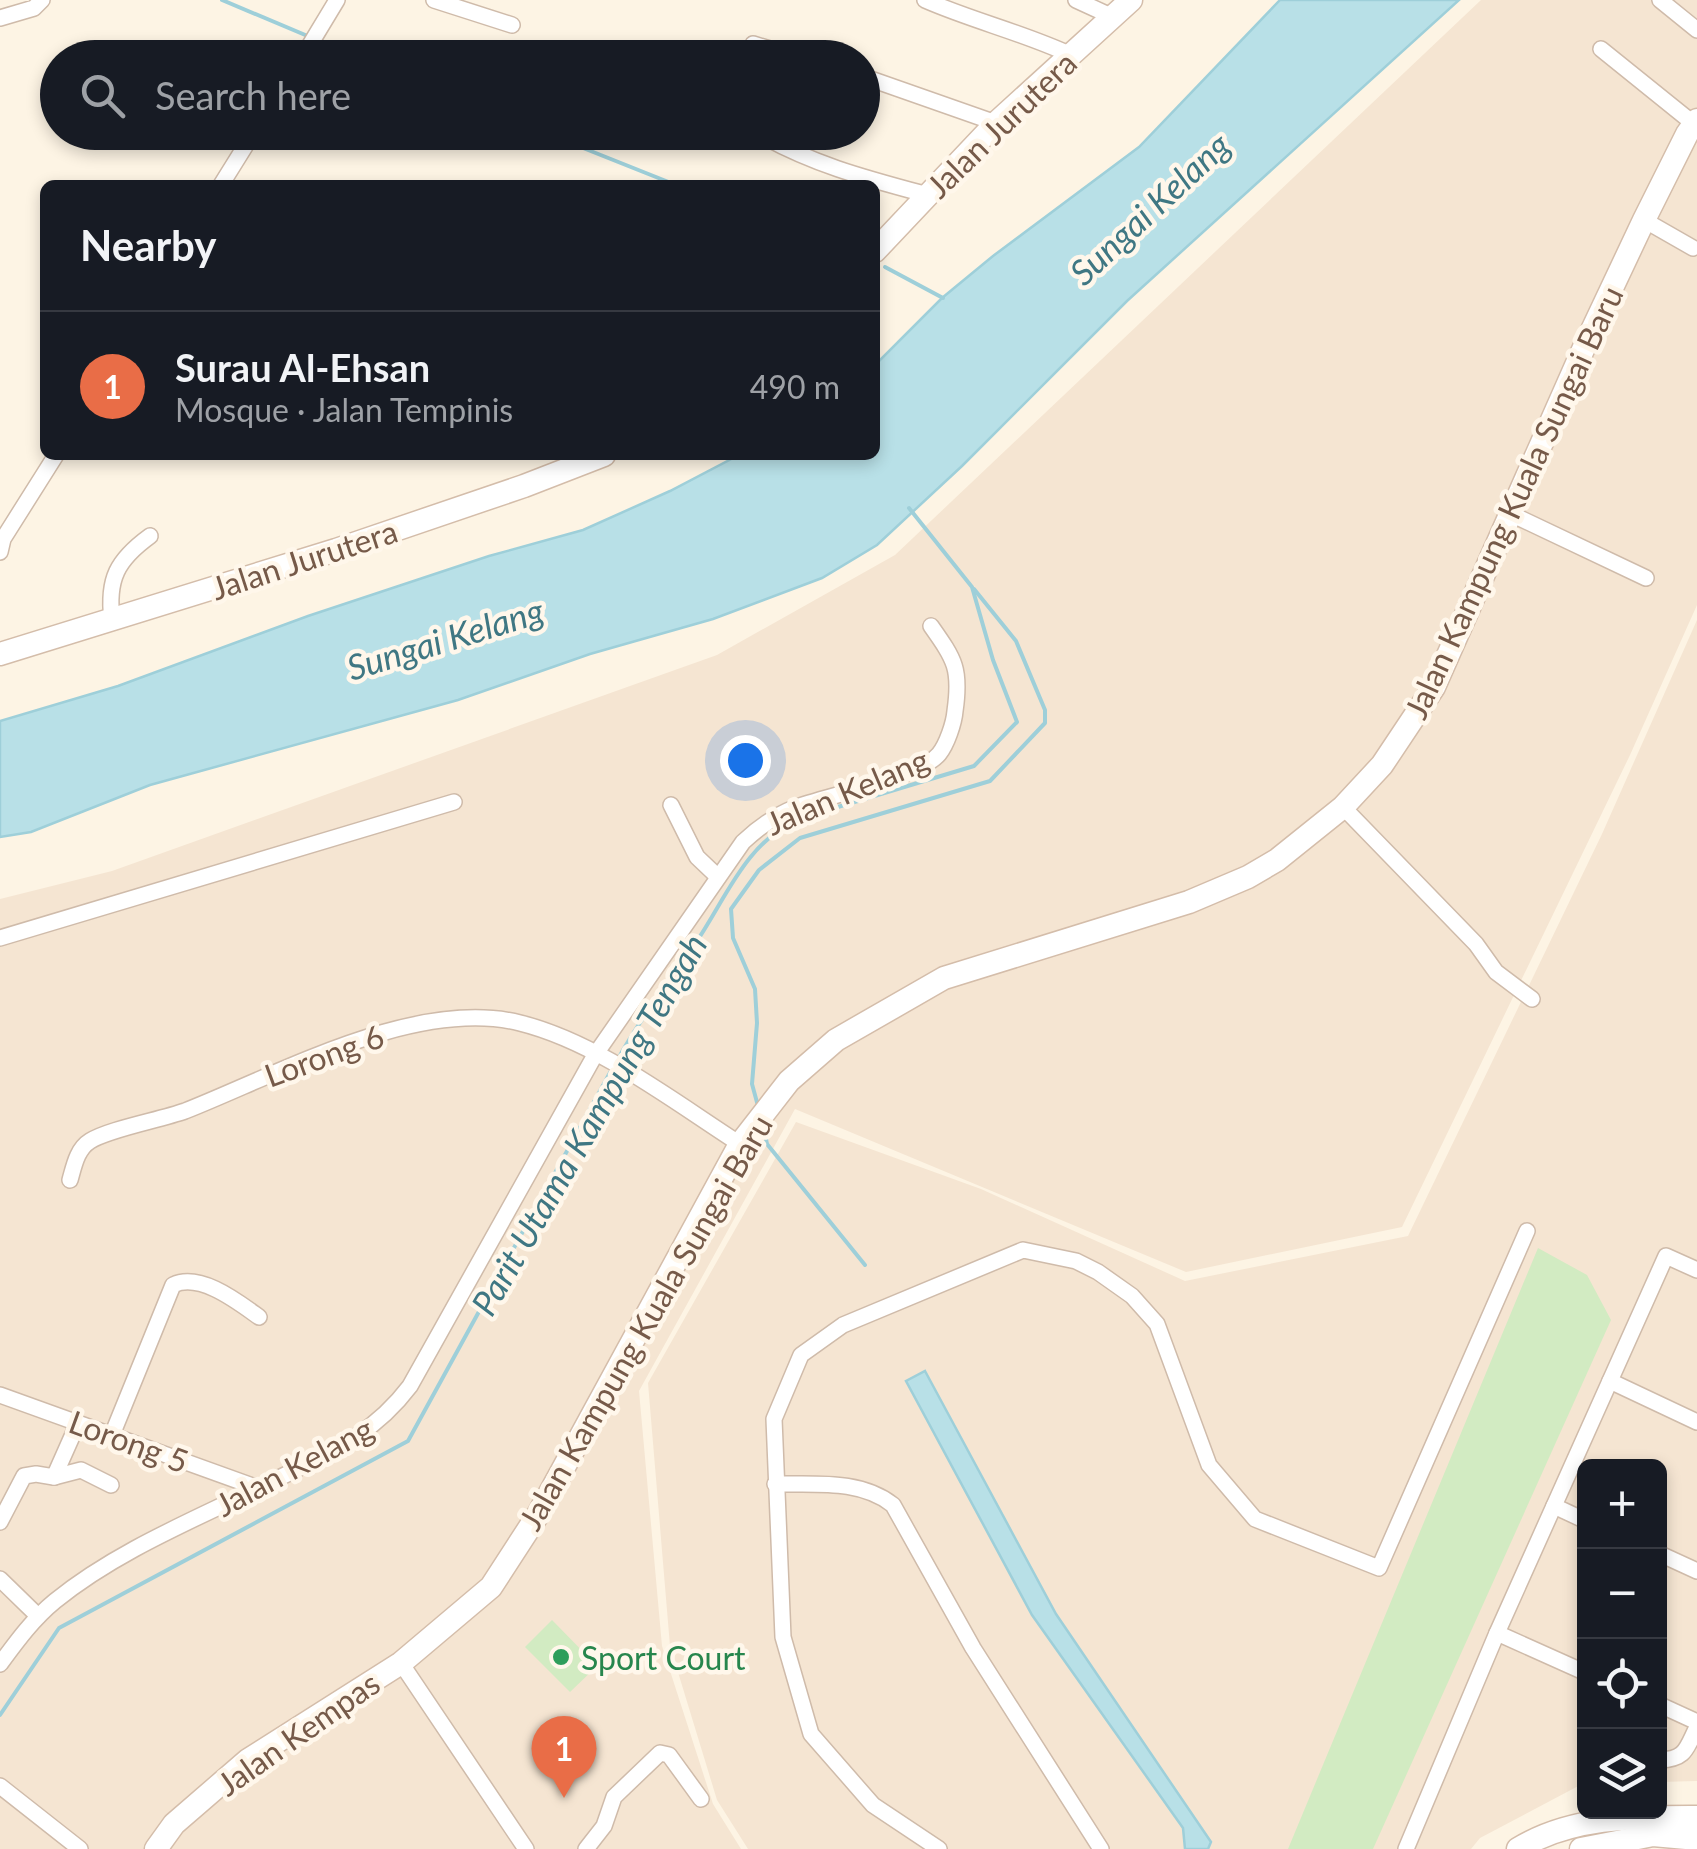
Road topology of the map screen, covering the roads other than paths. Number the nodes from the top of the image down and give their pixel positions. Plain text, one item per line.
1 (42, 0) edge
2 (337, 0) edge
3 (434, 0) edge
4 (925, 0) edge
5 (1076, 0) edge
6 (1131, 0) edge
7 (1660, 0) edge
8 (1114, 17) junction
9 (0, 18) edge
10 (512, 25) dead end
11 (1697, 30) edge
12 (312, 40) edge
13 (1600, 50) dead end
14 (1071, 55) junction
15 (880, 82) edge
16 (1695, 122) edge
17 (996, 123) junction
18 (243, 150) edge
19 (787, 150) edge
20 (224, 180) edge
21 (874, 180) edge
22 (880, 182) edge
23 (928, 195) junction
24 (1644, 220) junction
25 (880, 247) edge
26 (1693, 248) dead end
27 (53, 460) edge
28 (591, 460) edge
29 (1511, 514) junction
30 (3, 534) edge
31 (150, 536) dead end
32 (1646, 578) dead end
33 (112, 620) junction
34 (931, 626) dead end
35 (0, 646) edge
36 (0, 654) edge
37 (454, 802) dead end
38 (671, 805) dead end
39 (1343, 807) junction
40 (717, 876) junction
41 (0, 938) edge
42 (1532, 999) dead end
43 (600, 1057) junction
44 (752, 1126) junction
45 (70, 1180) dead end
46 (1527, 1231) dead end
47 (1697, 1270) edge
48 (259, 1317) dead end
49 (1610, 1381) junction
50 (0, 1394) edge
51 (1697, 1422) edge
52 (78, 1423) junction
53 (112, 1435) junction
54 (54, 1477) junction
55 (111, 1484) dead end
56 (775, 1484) junction
57 (258, 1488) junction
58 (1554, 1506) junction
59 (1577, 1517) edge
60 (0, 1522) edge
61 (1667, 1557) edge
62 (1697, 1571) edge
63 (0, 1579) edge
64 (38, 1616) junction
65 (1497, 1633) junction
66 (401, 1663) junction
67 (0, 1664) edge
68 (1577, 1669) edge
69 (1667, 1709) edge
70 (1697, 1724) edge
71 (1667, 1760) edge
72 (0, 1786) edge
73 (701, 1798) dead end
74 (1697, 1817) edge
75 (1697, 1838) edge
76 (80, 1849) edge
77 (156, 1849) edge
78 (526, 1849) edge
79 (586, 1849) edge
80 (939, 1849) edge
81 (1101, 1849) edge
82 (1406, 1849) edge
83 (1518, 1849) edge
84 (1580, 1849) edge

1 - 9 street
2 - 12 street
3 - 10 street
4 - 14 street
5 - 8 street
6 - 8 street, Jalan Jurutera
7 - 11 street
8 - 14 street, Jalan Jurutera
13 - 16 street
14 - 17 street, Jalan Jurutera
15 - 17 street
16 - 24 street, Jalan Kampung Kuala Sungai Baru
17 - 23 street, Jalan Jurutera
18 - 20 street
19 - 21 street
22 - 23 street
23 - 25 street, Jalan Jurutera
24 - 26 street
24 - 29 street, Jalan Kampung Kuala Sungai Baru
27 - 30 street
28 - 33 street, Jalan Jurutera
29 - 32 street
29 - 39 street, Jalan Kampung Kuala Sungai Baru
31 - 33 street
33 - 36 street, Jalan Jurutera
34 - 40 street, Jalan Kelang
35 - 36 street
37 - 41 street
38 - 40 street
39 - 42 street
39 - 44 street, Jalan Kampung Kuala Sungai Baru
40 - 43 street, Jalan Kelang
43 - 44 street, Lorong 6
43 - 45 street, Lorong 6
43 - 57 street, Jalan Kelang
44 - 66 street, Jalan Kampung Kuala Sungai Baru
46 - 56 street
47 - 49 street
48 - 53 street
49 - 51 street
49 - 58 street
50 - 52 street, Lorong 5
52 - 53 street, Lorong 5
52 - 54 street
53 - 57 street, Lorong 5
54 - 55 street
54 - 60 street
56 - 80 street
56 - 81 street
57 - 64 street, Jalan Kelang
58 - 59 street
58 - 65 street
61 - 62 street
63 - 64 street
64 - 67 street, Jalan Kelang
65 - 68 street
65 - 82 street
66 - 77 street, Jalan Kempas
66 - 78 street
69 - 70 street
70 - 71 street
72 - 76 street
73 - 79 street
74 - 83 street
75 - 84 street

